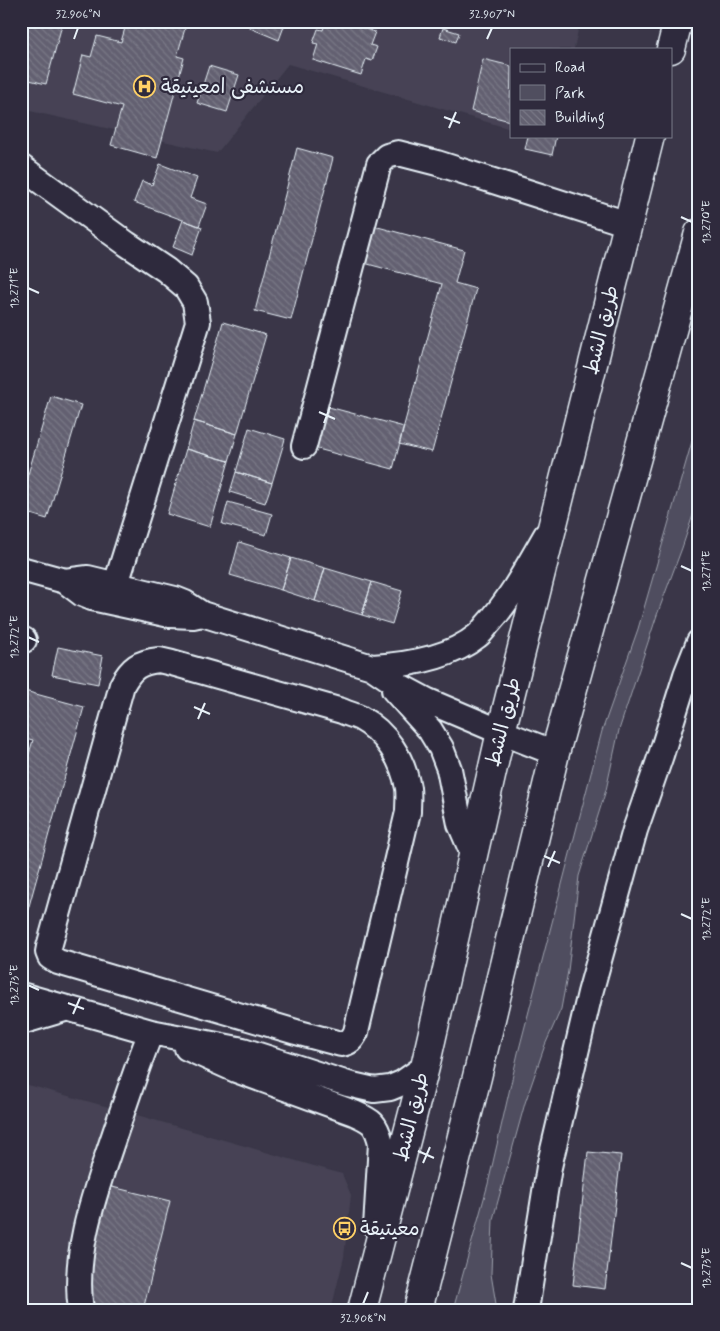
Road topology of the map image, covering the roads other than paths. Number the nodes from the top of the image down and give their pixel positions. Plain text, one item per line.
1 (678, 21) edge
2 (671, 48) edge
3 (650, 138) edge
4 (21, 167) edge
5 (628, 224) junction
6 (699, 233) edge
7 (304, 446) dead end
8 (553, 523) junction
9 (21, 568) edge
10 (65, 581) junction
11 (116, 584) junction
12 (202, 614) junction
13 (699, 642) edge
14 (372, 667) junction
15 (501, 732) junction
16 (555, 753) junction
17 (473, 854) junction
18 (21, 995) edge
19 (68, 1008) junction
20 (252, 1018) junction
21 (21, 1022) edge
22 (151, 1032) junction
23 (243, 1050) junction
24 (425, 1067) junction
25 (374, 1266) junction
26 (81, 1310) edge
27 (362, 1310) edge
28 (418, 1310) edge
29 (526, 1310) edge

1 - 2 highway
3 - 5 highway, طريق الشط
4 - 11 street
5 - 7 street
5 - 8 highway, طريق الشط
6 - 16 highway
8 - 14 street
8 - 15 highway, طريق الشط
9 - 10 street
10 - 11 street
10 - 12 street
11 - 12 street
12 - 14 street
13 - 29 street
14 - 15 street
14 - 17 street
15 - 16 street
15 - 17 highway, طريق الشط
16 - 28 highway
17 - 24 highway, طريق الشط
18 - 19 street
19 - 21 street
19 - 22 street
20 - 20 street
20 - 23 street
22 - 23 street
22 - 25 street
22 - 26 street
23 - 24 street
24 - 25 highway, طريق الشط
25 - 27 highway, طريق الشط

